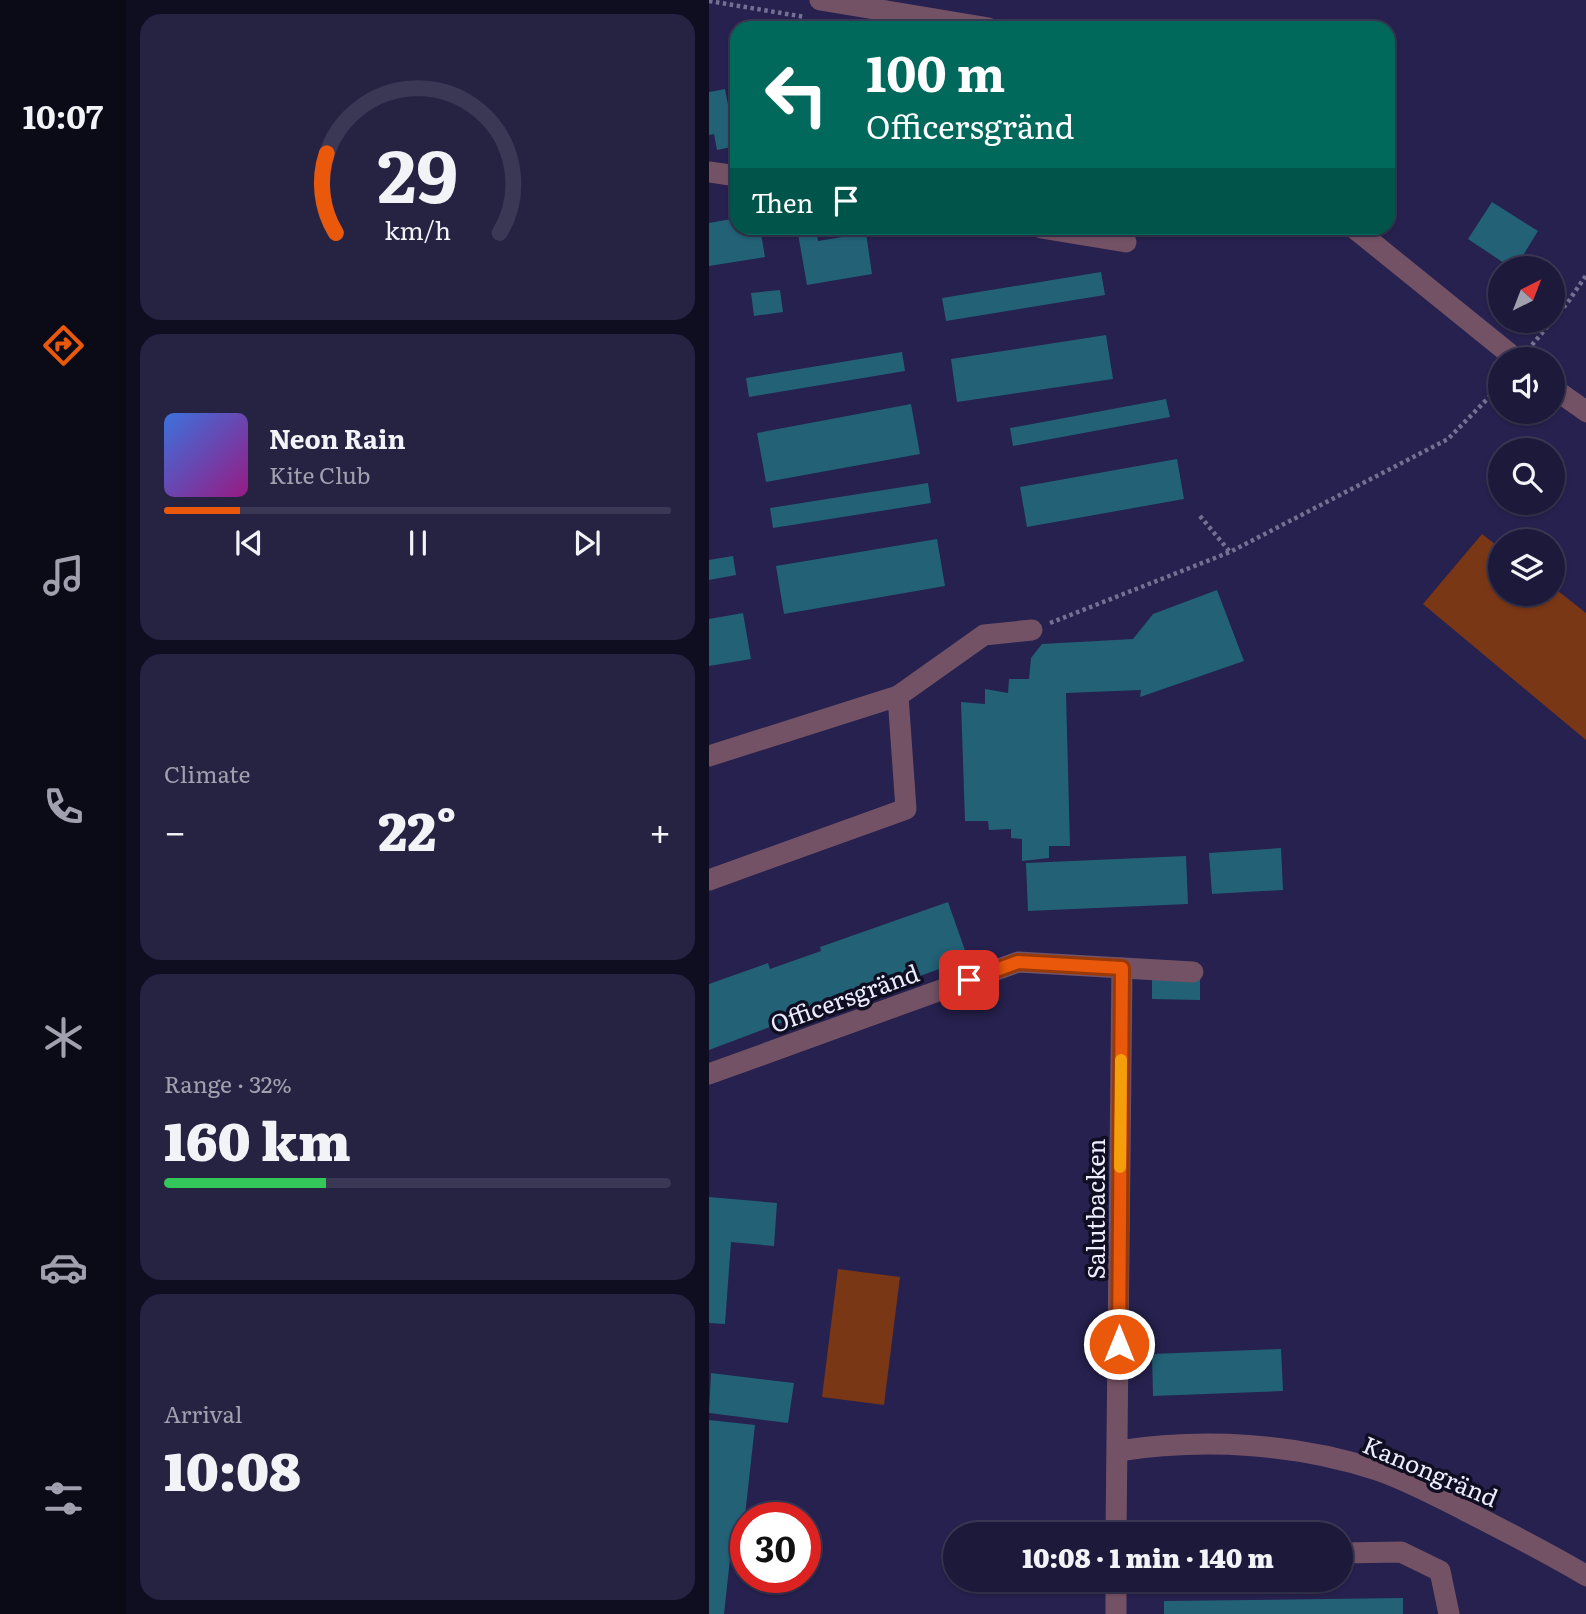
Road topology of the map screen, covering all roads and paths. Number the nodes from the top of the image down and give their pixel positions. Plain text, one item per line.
1 (709, 1) edge
2 (814, 9) edge
3 (925, 21) edge
4 (709, 172) edge
5 (730, 175) edge
6 (1084, 235) edge
7 (1363, 235) edge
8 (1126, 242) dead end
9 (1586, 274) edge
10 (1513, 347) edge
11 (1528, 347) edge
12 (1565, 397) edge
13 (1488, 398) edge
14 (1586, 412) edge
15 (1200, 516) dead end
16 (1230, 552) junction
17 (1032, 630) joint
18 (898, 696) junction
19 (709, 756) edge
20 (709, 880) edge
21 (1122, 968) junction
22 (1193, 972) dead end
23 (709, 1074) edge
24 (1118, 1451) junction
25 (1117, 1522) edge
26 (1353, 1553) edge
27 (1586, 1576) edge
28 (1116, 1592) edge
29 (1116, 1614) edge
30 (1449, 1614) edge

1 - 2 path
2 - 3 street
4 - 5 street
6 - 8 street
7 - 10 street
9 - 11 path
12 - 14 street
13 - 16 path
15 - 16 path
16 - 17 path
17 - 18 street
18 - 19 street
18 - 20 street
21 - 22 street, Officersgränd
21 - 23 street, Officersgränd
21 - 24 street, Salutbacken
24 - 25 street, Salutbacken
24 - 27 street, Kanongränd
26 - 30 street
28 - 29 street

